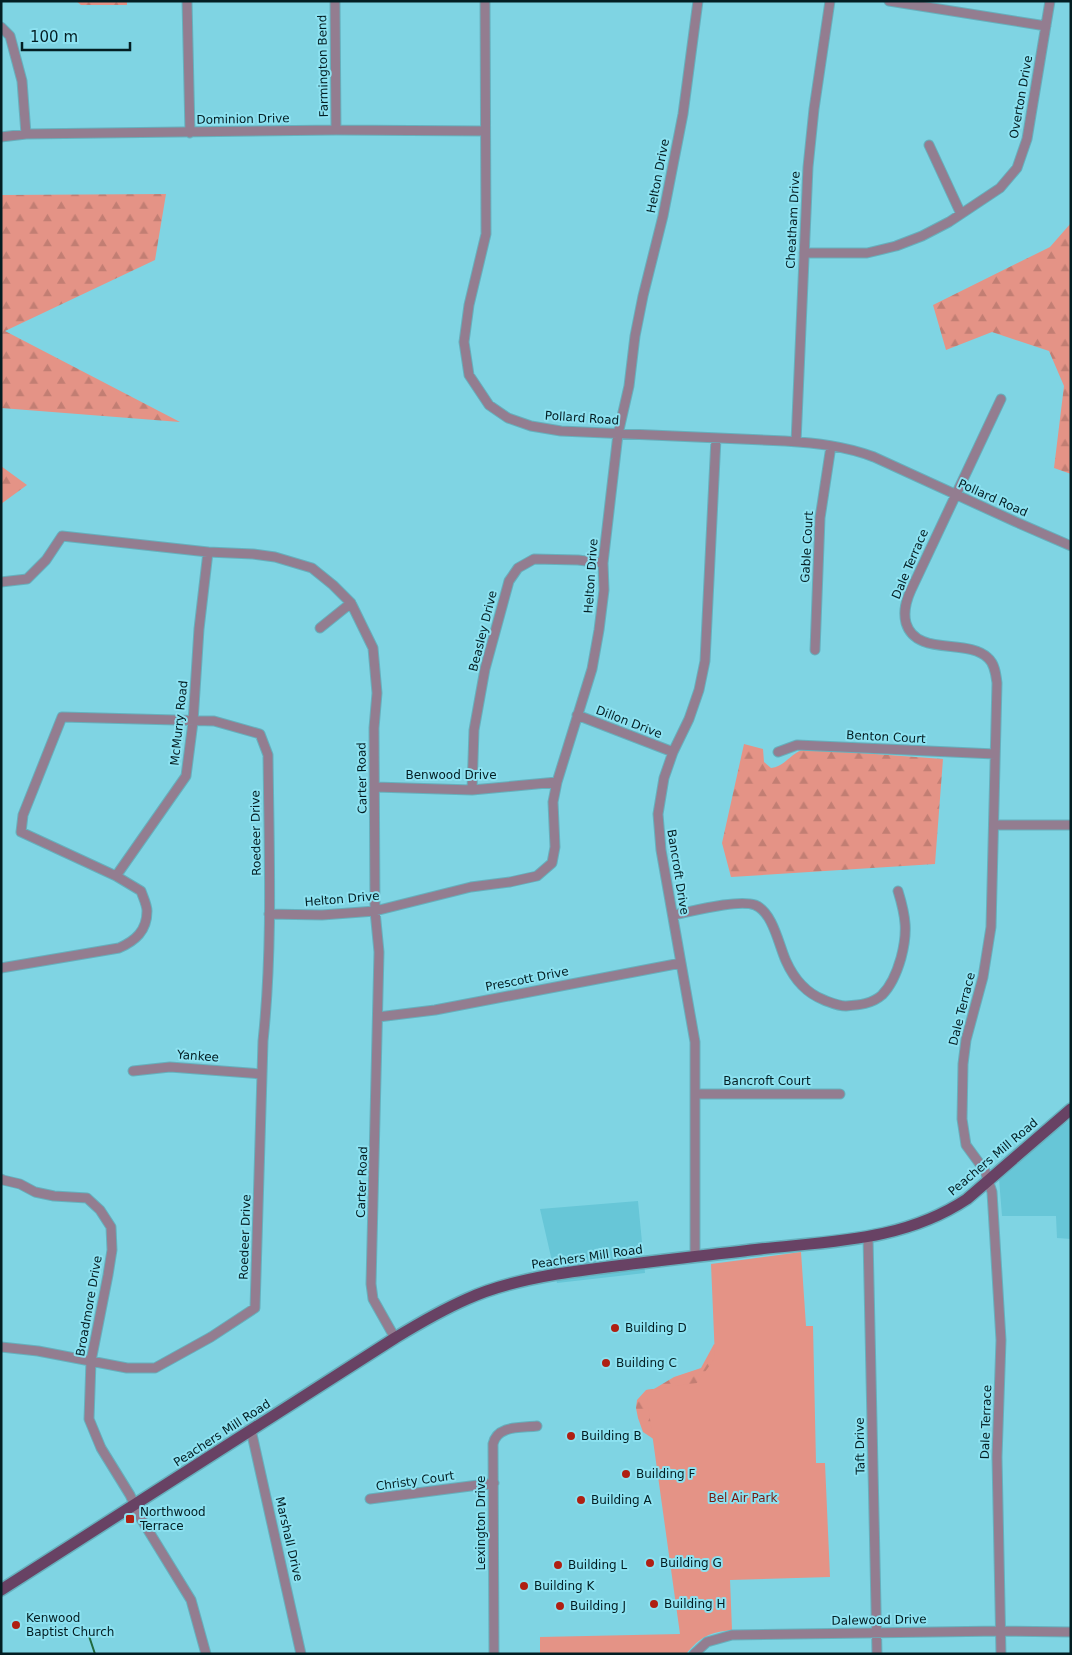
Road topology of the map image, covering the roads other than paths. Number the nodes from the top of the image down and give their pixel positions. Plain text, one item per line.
1 (187, 1) edge
2 (335, 1) edge
3 (485, 1) edge
4 (698, 1) edge
5 (830, 1) edge
6 (889, 1) edge
7 (1050, 1) edge
8 (1046, 26) junction
9 (1, 27) edge
10 (336, 130) junction
11 (485, 131) junction
12 (190, 133) junction
13 (26, 134) junction
14 (1, 137) edge
15 (929, 145) dead end
16 (961, 214) junction
17 (804, 253) junction
18 (1001, 398) dead end
19 (618, 434) junction
20 (716, 438) junction
21 (796, 442) junction
22 (832, 446) junction
23 (955, 495) junction
24 (1071, 546) edge
25 (208, 552) junction
26 (603, 562) junction
27 (1, 582) edge
28 (351, 603) junction
29 (320, 628) dead end
30 (814, 650) dead end
31 (577, 715) junction
32 (193, 722) junction
33 (673, 752) junction
34 (778, 752) dead end
35 (995, 754) junction
36 (557, 782) junction
37 (375, 787) junction
38 (472, 790) junction
39 (994, 825) junction
40 (1071, 825) edge
41 (116, 876) junction
42 (898, 891) dead end
43 (375, 911) junction
44 (269, 914) junction
45 (673, 914) junction
46 (681, 962) junction
47 (1, 968) edge
48 (378, 1017) junction
49 (133, 1071) dead end
50 (262, 1074) junction
51 (694, 1094) junction
52 (840, 1094) dead end
53 (1071, 1109) edge
54 (2, 1181) edge
55 (989, 1181) junction
56 (868, 1237) junction
57 (695, 1256) junction
58 (395, 1338) junction
59 (1, 1347) edge
60 (91, 1361) junction
61 (537, 1426) dead end
62 (251, 1430) junction
63 (494, 1483) junction
64 (370, 1499) dead end
65 (134, 1506) junction
66 (1, 1590) edge
67 (1001, 1631) junction
68 (1071, 1632) edge
69 (877, 1633) junction
70 (206, 1654) edge
71 (301, 1654) edge
72 (494, 1654) edge
73 (694, 1654) edge
74 (877, 1654) edge
75 (1001, 1654) edge

1 - 12 street
2 - 10 street, Farmington Bend
3 - 11 street, Pollard Road
4 - 19 street, Helton Drive
5 - 17 street, Cheatham Drive
6 - 8 street
7 - 8 street, Overton Drive
8 - 16 street, Overton Drive
9 - 13 street
10 - 11 street, Dominion Drive
10 - 12 street, Dominion Drive
11 - 19 street, Pollard Road
12 - 13 street, Dominion Drive
13 - 14 street, Dominion Drive
15 - 16 street
16 - 17 street, Overton Drive
17 - 21 street, Cheatham Drive
18 - 23 street, Dale Terrace
19 - 20 street, Pollard Road
19 - 26 street, Helton Drive
20 - 21 street, Pollard Road
20 - 33 street, Bancroft Drive
21 - 22 street, Pollard Road
22 - 23 street, Pollard Road
22 - 30 street, Gable Court
23 - 24 street, Pollard Road
23 - 35 street, Dale Terrace
25 - 27 street, Carter Road
25 - 28 street, Carter Road
25 - 32 street, McMurry Road
26 - 31 street, Helton Drive
26 - 38 street, Beasley Drive
28 - 29 street
28 - 37 street, Carter Road
31 - 33 street, Dillon Drive
31 - 36 street, Helton Drive
32 - 41 street, McMurry Road
32 - 41 street, Roedeer Drive
32 - 44 street, Roedeer Drive
33 - 45 street, Bancroft Drive
34 - 35 street, Benton Court
35 - 39 street, Dale Terrace
36 - 38 street, Benwood Drive
36 - 43 street, Helton Drive
37 - 38 street, Benwood Drive
37 - 43 street, Carter Road
39 - 40 street
39 - 55 street, Dale Terrace
41 - 47 street, Roedeer Drive
42 - 45 street
43 - 44 street, Helton Drive
43 - 48 street, Carter Road
44 - 50 street, Roedeer Drive
45 - 46 street, Bancroft Drive
46 - 48 street, Prescott Drive
46 - 51 street, Bancroft Drive
48 - 58 street, Carter Road
49 - 50 street, Yankee
50 - 60 street, Roedeer Drive
51 - 52 street, Bancroft Court
51 - 57 street, Bancroft Drive
53 - 55 main road, Peachers Mill Road
54 - 60 street, Broadmore Drive
55 - 56 main road, Peachers Mill Road
55 - 67 street, Dale Terrace
56 - 57 main road, Peachers Mill Road
56 - 69 street, Taft Drive
57 - 58 main road, Peachers Mill Road
58 - 62 main road, Peachers Mill Road
59 - 60 street, Roedeer Drive
60 - 65 street, Broadmore Drive
61 - 63 street, Lexington Drive
62 - 65 main road, Peachers Mill Road
62 - 71 street, Marshall Drive
63 - 64 street, Christy Court
63 - 72 street, Lexington Drive
65 - 66 main road, Peachers Mill Road
65 - 70 street
67 - 68 street, Dalewood Drive
67 - 69 street, Dalewood Drive
67 - 75 street, Dale Terrace
69 - 73 street, Dalewood Drive
69 - 74 street, Taft Drive

